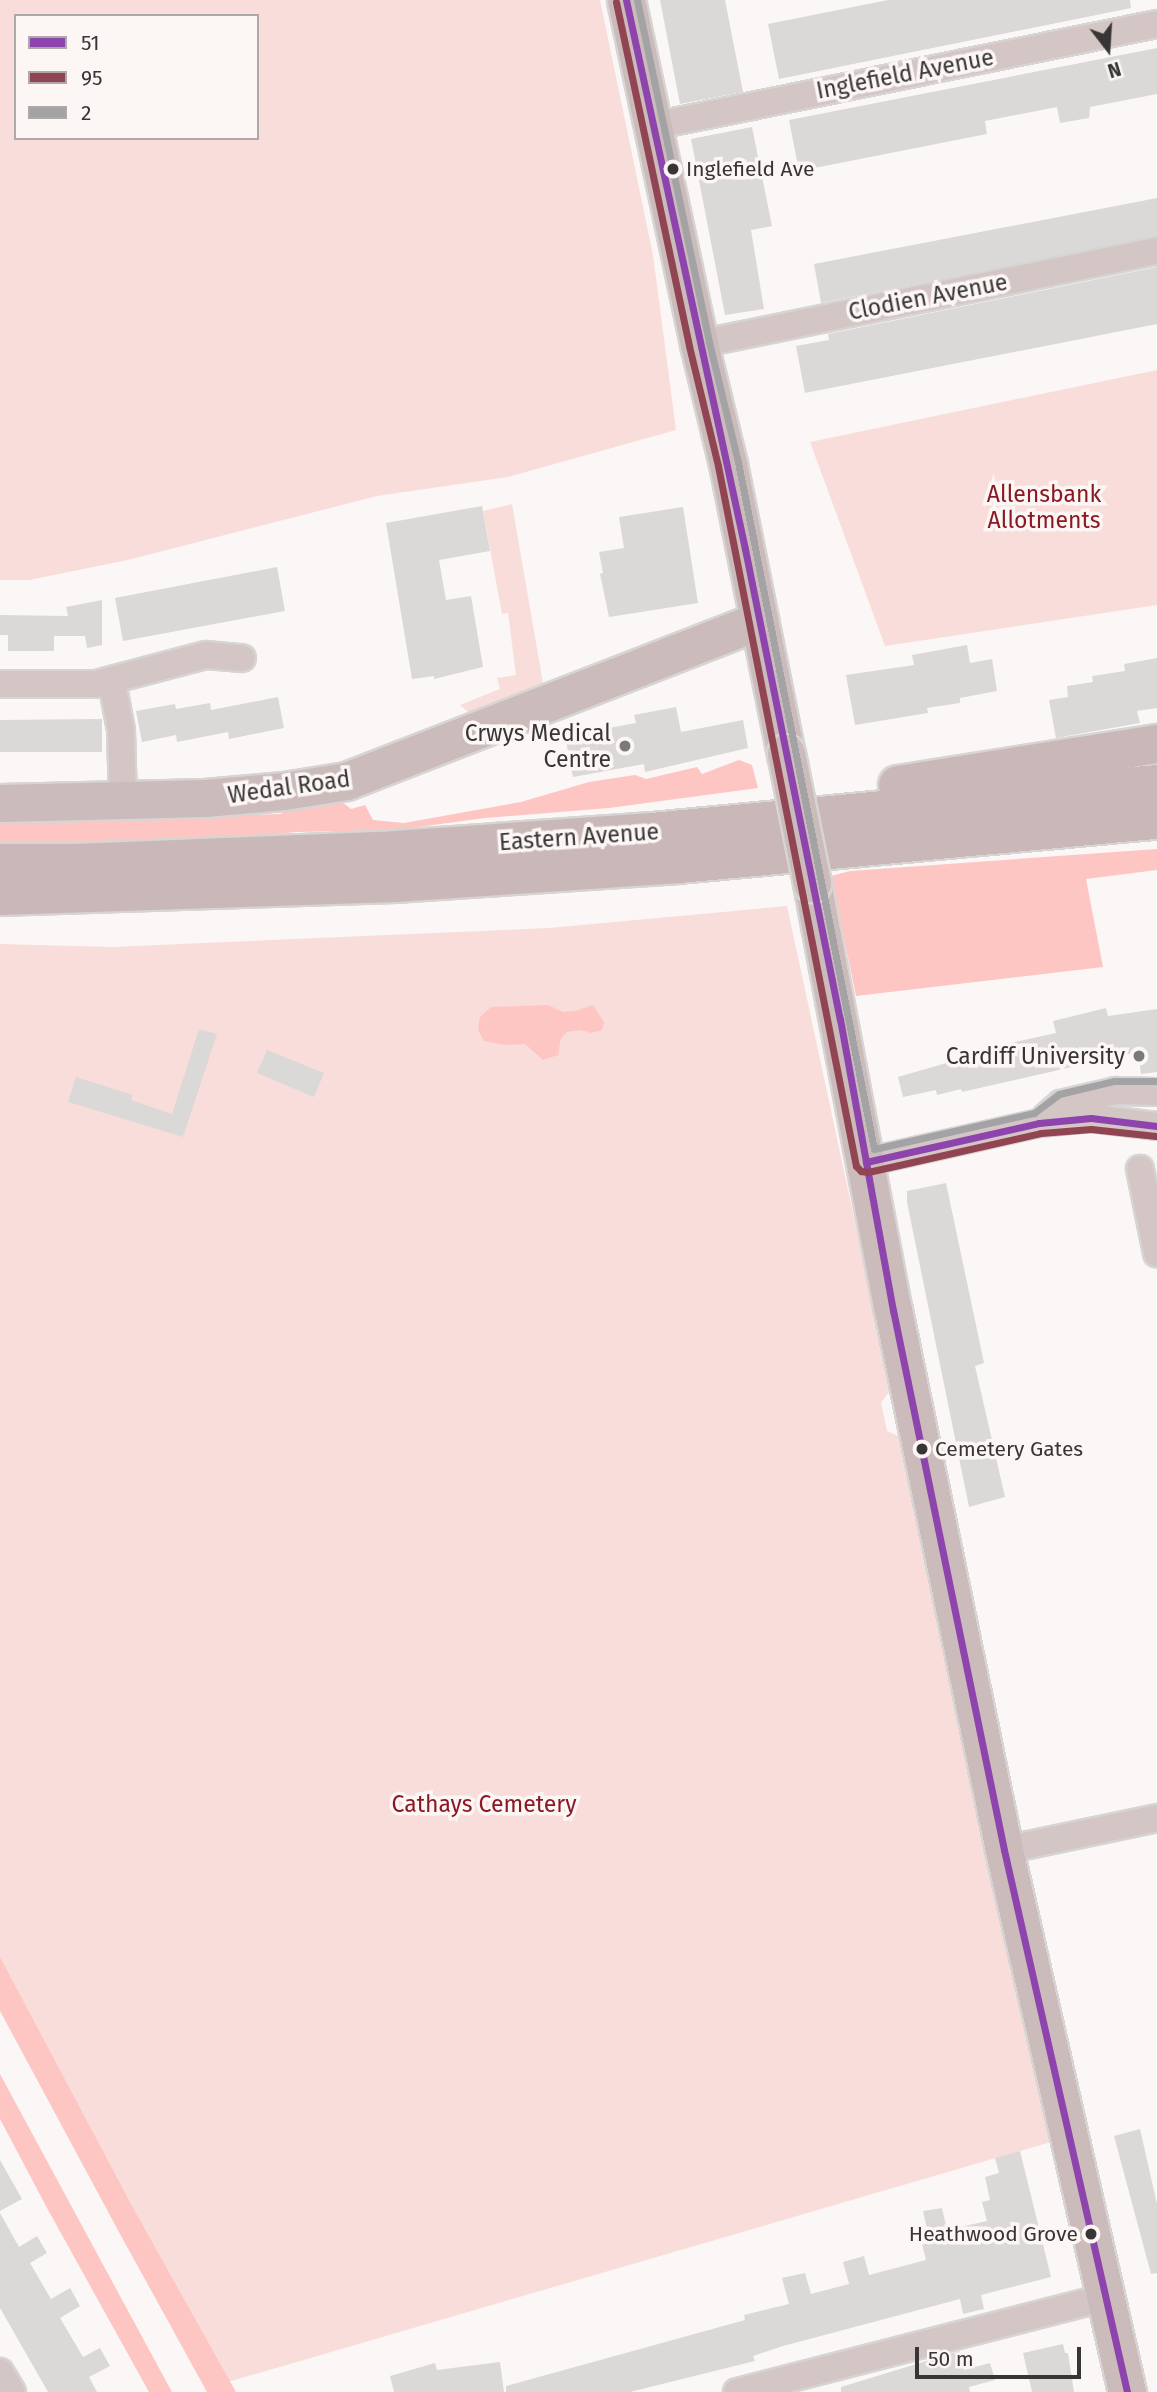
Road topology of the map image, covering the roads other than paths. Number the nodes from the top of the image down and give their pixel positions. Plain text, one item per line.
1 (626, 0) edge
2 (1157, 24) edge
3 (653, 126) junction
4 (1157, 251) edge
5 (699, 344) junction
6 (760, 621) junction
7 (242, 659) dead end
8 (112, 682) junction
9 (0, 684) edge
10 (1157, 744) edge
11 (1157, 783) edge
12 (123, 800) junction
13 (0, 803) edge
14 (1157, 820) edge
15 (652, 832) junction
16 (0, 863) edge
17 (0, 896) edge
18 (1157, 1092) edge
19 (1039, 1123) junction
20 (1157, 1126) edge
21 (866, 1163) junction
22 (1140, 1169) dead end
23 (1157, 1253) edge
24 (1157, 1818) edge
25 (1004, 1850) junction
26 (1107, 2297) junction
27 (0, 2372) edge
28 (12, 2392) edge
29 (737, 2392) edge
30 (1127, 2392) edge

1 - 3 street
2 - 3 street, Inglefield Avenue
3 - 5 street
4 - 5 street, Clodien Avenue
5 - 6 street
6 - 12 street, Wedal Road
6 - 21 street, bridge
7 - 8 street
8 - 9 street
8 - 12 street
10 - 15 highway
11 - 15 highway, Eastern Avenue
12 - 13 street, Wedal Road
14 - 17 highway, Eastern Avenue
15 - 16 highway, Eastern Avenue
18 - 19 street
19 - 20 street
19 - 21 street
21 - 25 street
22 - 23 street
24 - 25 street
25 - 26 street
26 - 29 street
26 - 30 street
27 - 28 street

